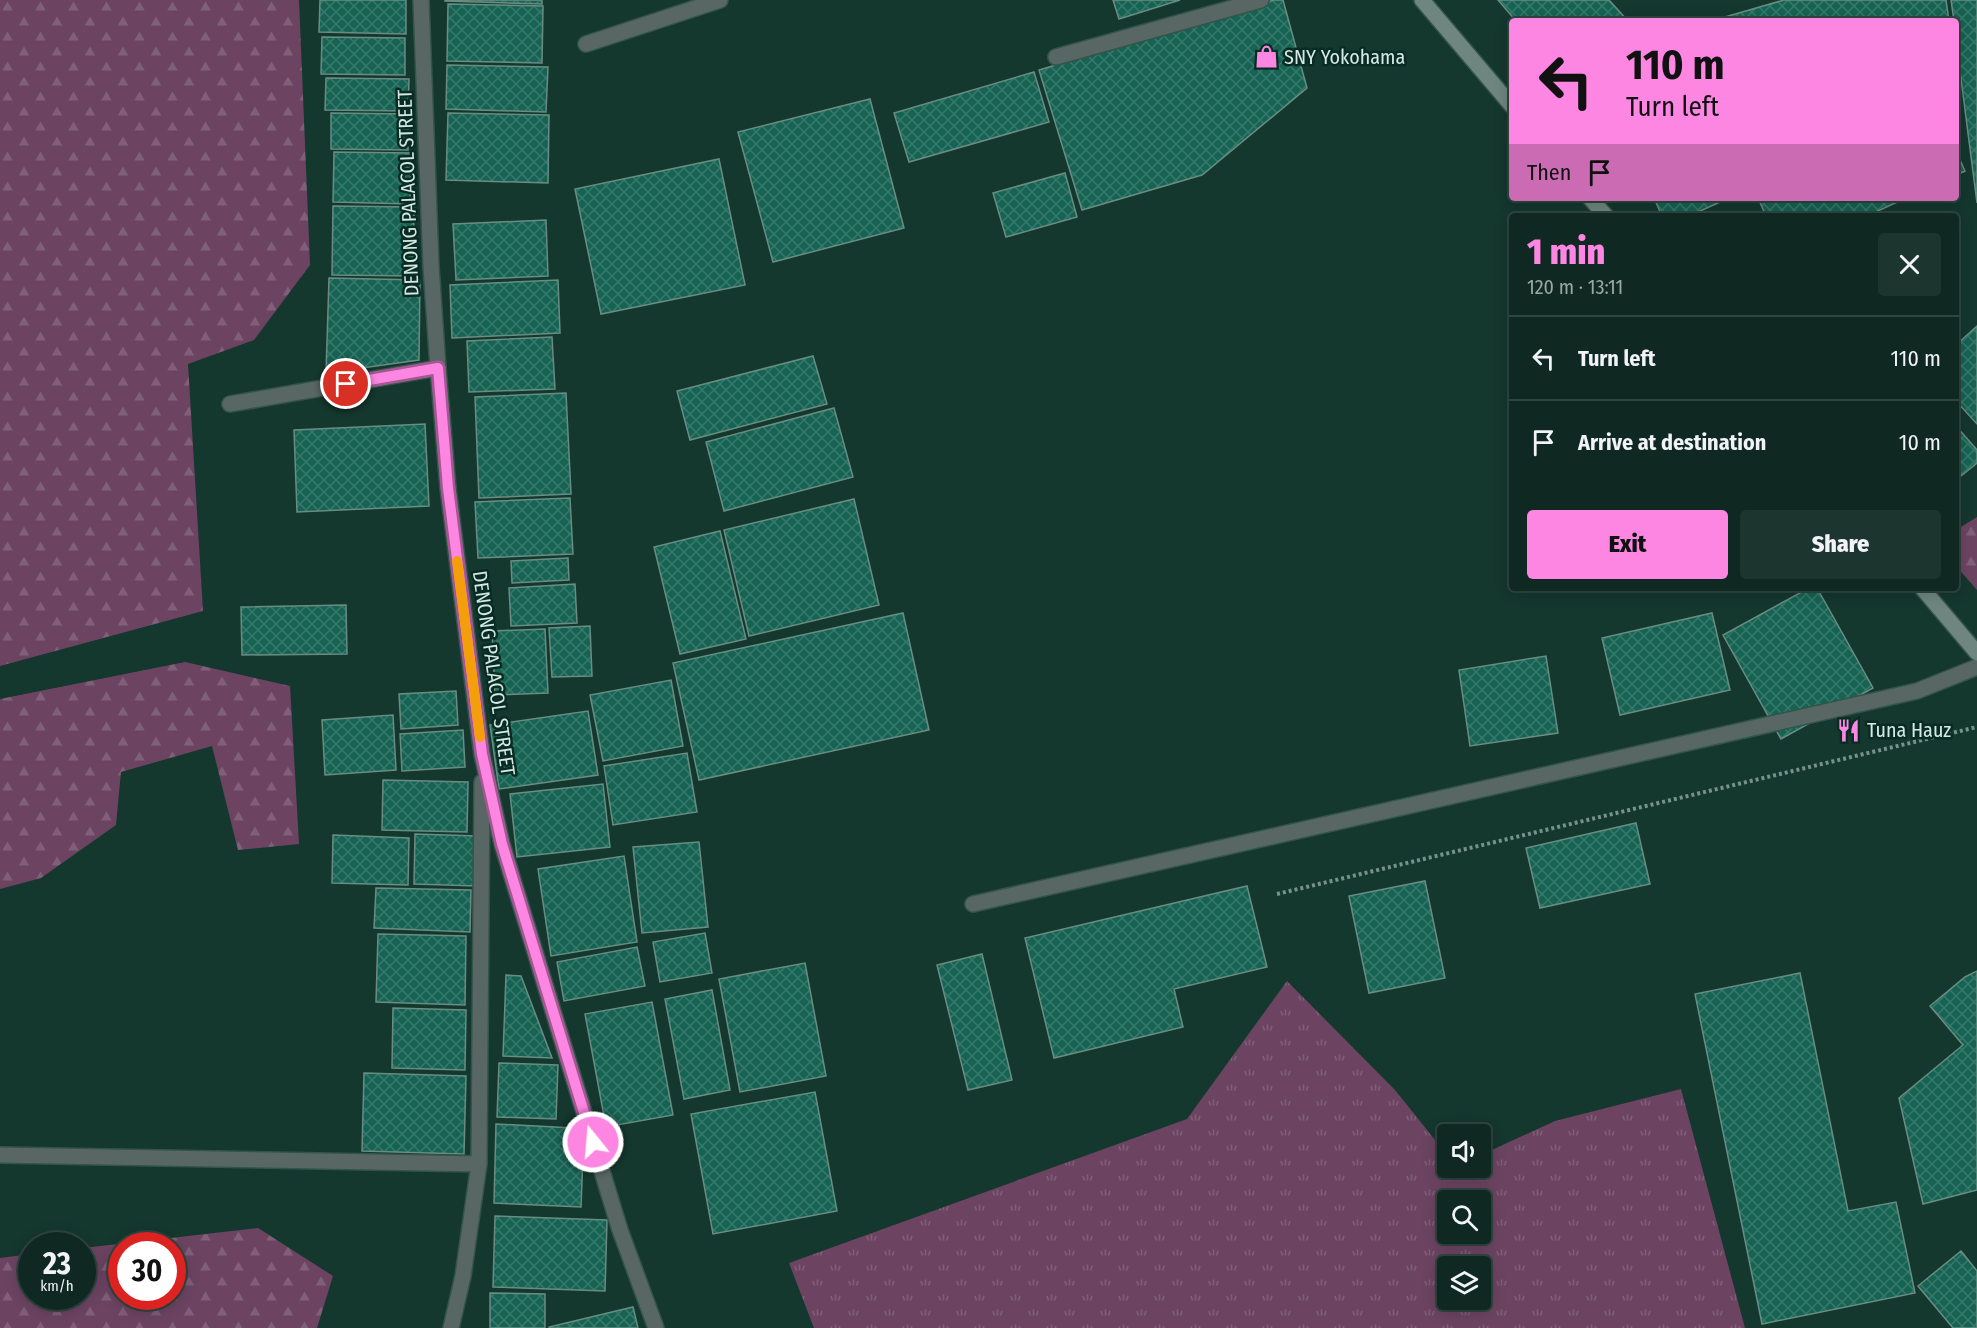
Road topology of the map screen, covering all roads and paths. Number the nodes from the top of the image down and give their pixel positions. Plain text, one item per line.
1 (421, 0) edge
2 (720, 0) edge
3 (1261, 0) edge
4 (1422, 0) edge
5 (586, 44) dead end
6 (1056, 57) dead end
7 (1509, 102) edge
8 (1593, 201) edge
9 (1603, 213) edge
10 (438, 368) junction
11 (230, 404) dead end
12 (1925, 591) edge
13 (1977, 653) edge
14 (1977, 667) edge
15 (1977, 727) edge
16 (482, 754) junction
17 (1277, 894) dead end
18 (973, 904) dead end
19 (0, 1155) edge
20 (479, 1164) junction
21 (451, 1328) edge
22 (656, 1328) edge

1 - 10 street, DENONG PALACOL STREET
2 - 5 street
3 - 6 street
4 - 7 main road
8 - 9 main road
10 - 11 street
10 - 16 street, DENONG PALACOL STREET
12 - 13 main road
14 - 18 street
15 - 17 path
16 - 20 street
16 - 22 street, DENONG PALACOL STREET
19 - 20 street
20 - 21 street

